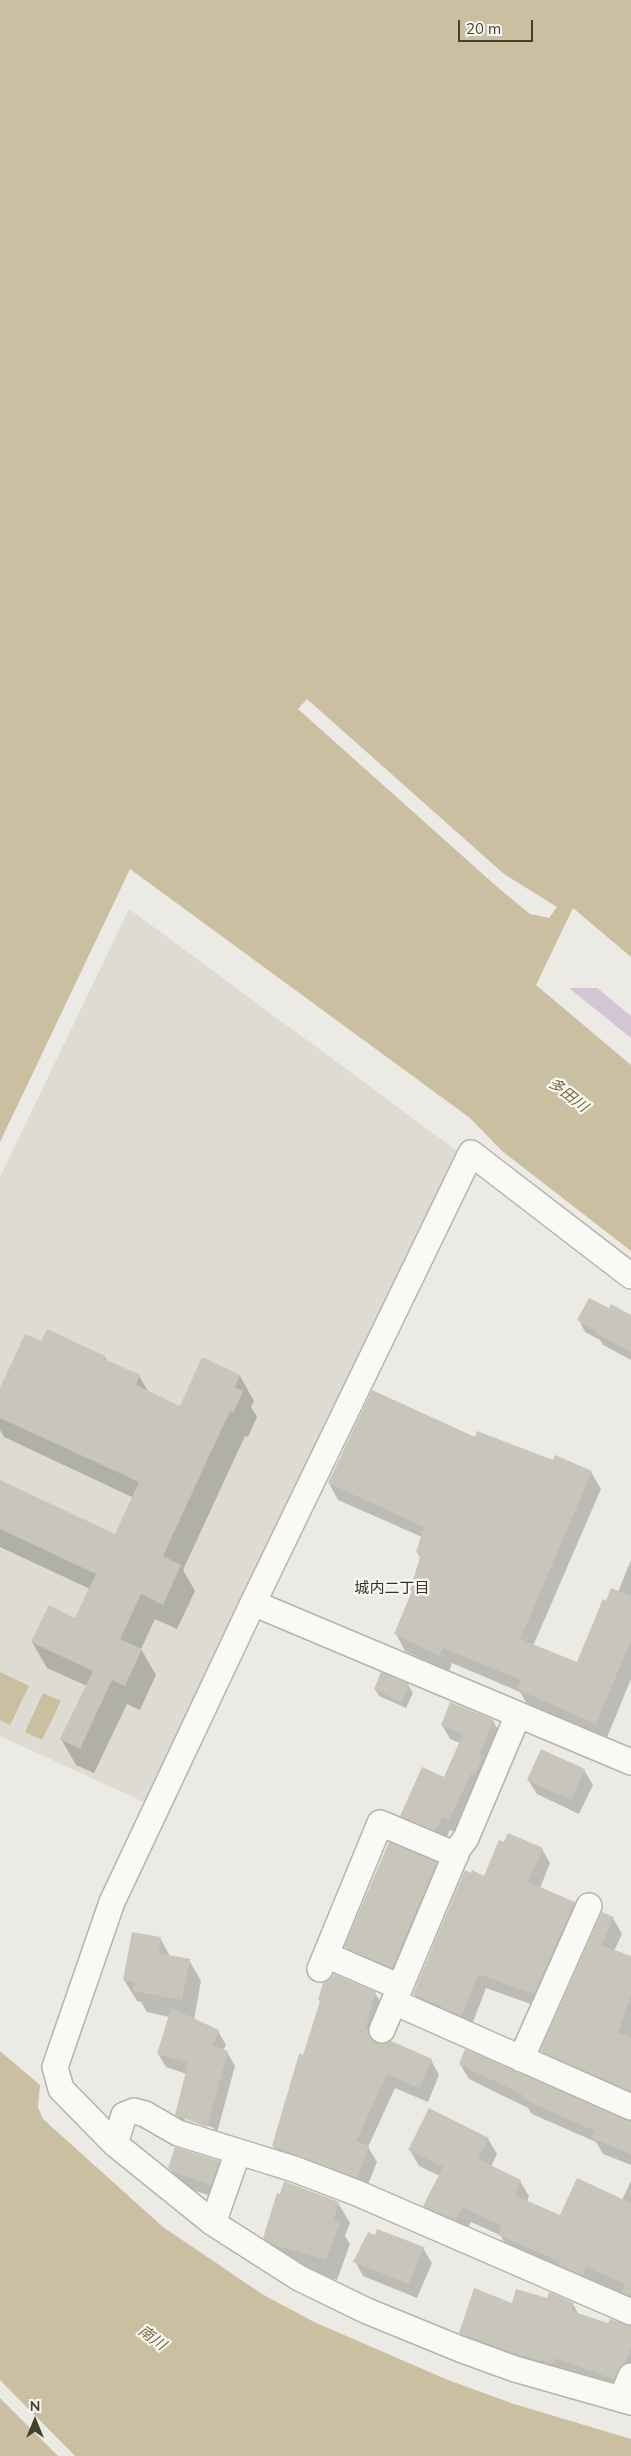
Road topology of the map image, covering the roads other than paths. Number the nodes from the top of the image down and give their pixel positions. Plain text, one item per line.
1 (631, 1276) edge
2 (253, 1603) junction
3 (518, 1714) junction
4 (631, 1762) edge
5 (456, 1855) junction
6 (589, 1906) dead end
7 (397, 1994) junction
8 (382, 2030) dead end
9 (521, 2059) junction
10 (631, 2107) edge
11 (115, 2144) junction
12 (238, 2152) junction
13 (213, 2223) junction
14 (631, 2312) edge
15 (631, 2376) edge
16 (626, 2400) edge

1 - 2 street
2 - 3 street
2 - 11 street
3 - 4 street
3 - 5 street
5 - 7 street
5 - 7 street
6 - 9 street
7 - 8 street
7 - 9 street
9 - 10 street
11 - 12 street
11 - 13 street
12 - 13 street
12 - 14 street
13 - 16 street
15 - 16 street

